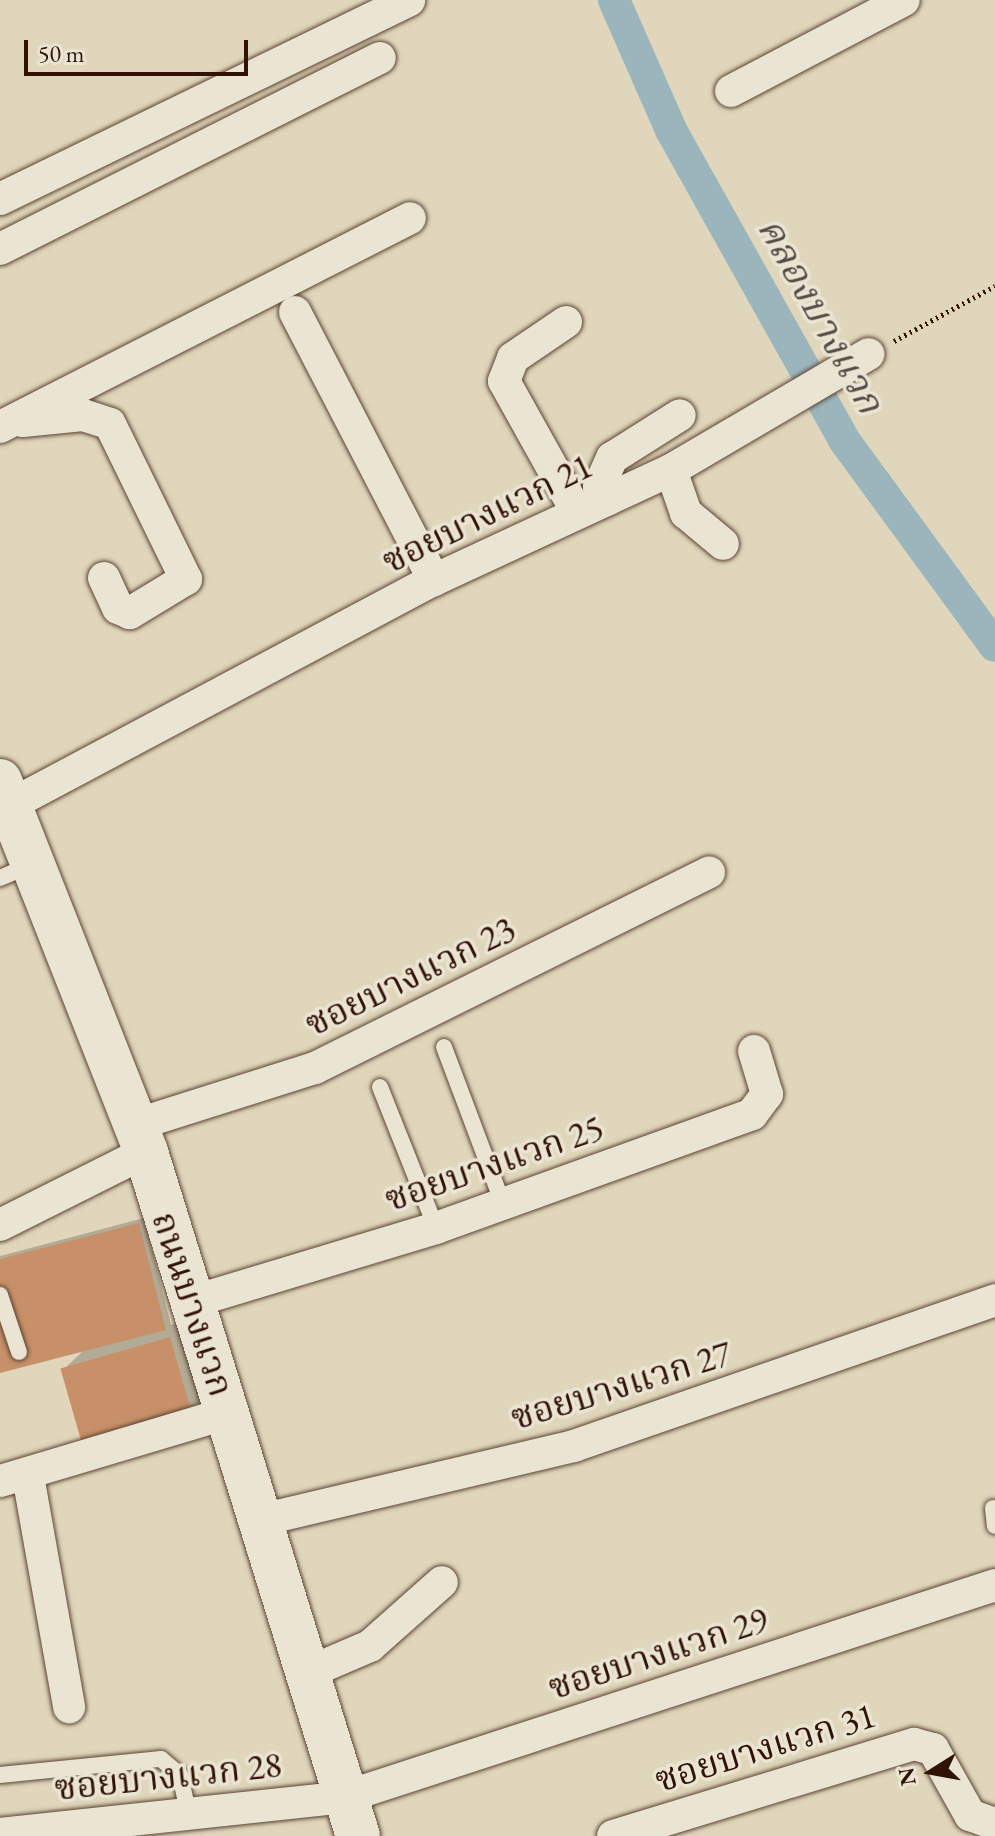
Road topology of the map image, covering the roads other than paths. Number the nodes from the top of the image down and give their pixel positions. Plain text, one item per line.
1 (409, 0) edge
2 (904, 0) edge
3 (380, 58) dead end
4 (731, 91) dead end
5 (0, 199) edge
6 (410, 218) dead end
7 (0, 249) edge
8 (295, 312) dead end
9 (566, 322) dead end
10 (869, 354) road end
11 (680, 415) dead end
12 (1, 426) edge
13 (671, 470) junction
14 (607, 500) junction
15 (577, 512) junction
16 (723, 544) dead end
17 (104, 578) dead end
18 (434, 580) junction
19 (5, 793) edge
20 (17, 870) edge
21 (709, 872) dead end
22 (444, 1047) dead end
23 (754, 1051) dead end
24 (380, 1087) dead end
25 (140, 1139) junction
26 (503, 1204) junction
27 (0, 1225) edge
28 (436, 1228) junction
29 (0, 1295) edge
30 (995, 1300) edge
31 (191, 1302) junction
32 (19, 1352) dead end
33 (228, 1413) junction
34 (14, 1478) edge
35 (993, 1508) dead end
36 (261, 1520) junction
37 (995, 1526) edge
38 (442, 1582) dead end
39 (995, 1585) edge
40 (307, 1673) junction
41 (69, 1707) dead end
42 (0, 1775) edge
43 (352, 1816) edge
44 (995, 1824) edge
45 (188, 1826) edge
46 (0, 1834) edge
47 (613, 1836) edge

1 - 5 street
2 - 4 street
3 - 7 street
6 - 12 street
8 - 18 street
9 - 15 street
10 - 13 street, ซอยบางแวก 21
11 - 14 street
12 - 17 street
13 - 14 street, ซอยบางแวก 21
13 - 16 street
14 - 15 street, ซอยบางแวก 21
15 - 18 street, ซอยบางแวก 21
18 - 19 street, ซอยบางแวก 21
19 - 20 main road, ถนนบางแวก
20 - 25 main road, ถนนบางแวก
21 - 25 street, ซอยบางแวก 23
22 - 26 lane
23 - 26 street, ซอยบางแวก 25
24 - 28 lane
25 - 27 street, ซอยบางแวก 23
25 - 31 main road, ถนนบางแวก
26 - 28 street, ซอยบางแวก 25
28 - 31 street, ซอยบางแวก 25
29 - 32 lane
30 - 36 street, ซอยบางแวก 27
31 - 33 main road, ถนนบางแวก
33 - 34 street
33 - 36 main road, ถนนบางแวก
34 - 41 street
35 - 37 lane
36 - 40 main road, ถนนบางแวก
38 - 40 street
39 - 43 street, ซอยบางแวก 29
40 - 43 main road, ถนนบางแวก
42 - 45 lane
43 - 45 street, ซอยบางแวก 28
44 - 47 street, ซอยบางแวก 31
45 - 46 street, ซอยบางแวก 28

